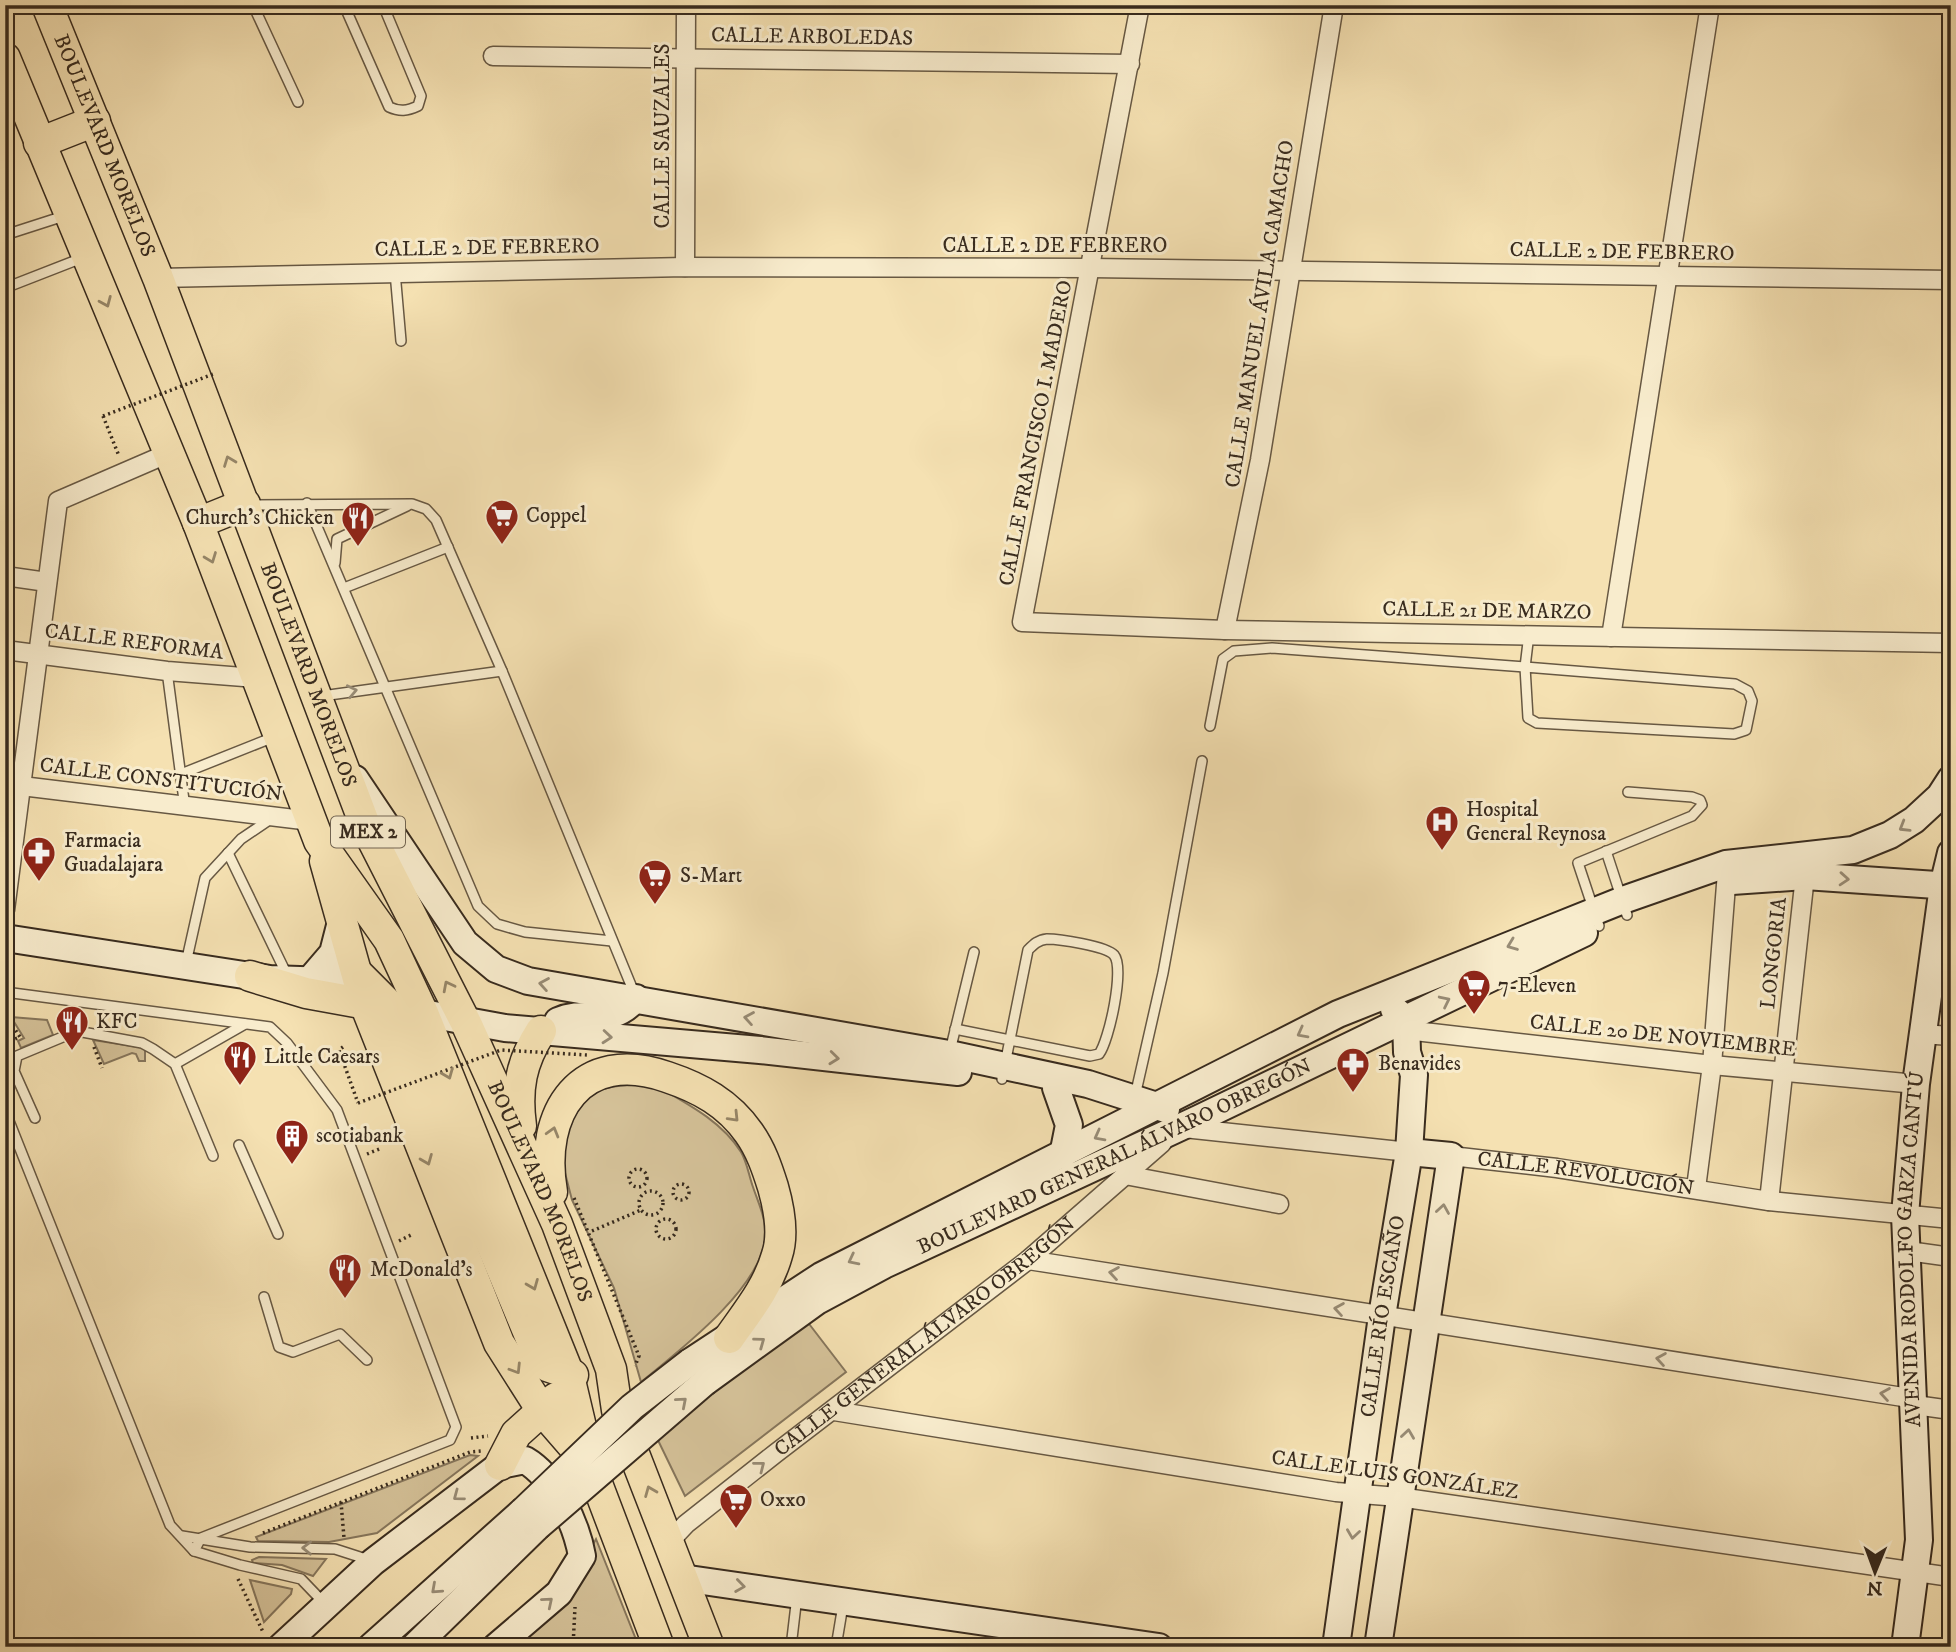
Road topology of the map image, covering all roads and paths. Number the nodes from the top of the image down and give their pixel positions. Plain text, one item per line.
1 (47, 5) edge
2 (253, 5) edge
3 (344, 5) edge
4 (383, 5) edge
5 (686, 5) edge
6 (1140, 5) edge
7 (1334, 5) edge
8 (1710, 5) edge
9 (494, 56) dead end
10 (686, 58) junction
11 (6, 61) edge
12 (1130, 64) junction
13 (298, 102) dead end
14 (95, 121) junction
15 (39, 143) junction
16 (69, 214) junction
17 (5, 235) edge
18 (87, 256) junction
19 (685, 267) junction
20 (1091, 268) junction
21 (1289, 271) junction
22 (395, 272) junction
23 (1666, 274) junction
24 (158, 278) junction
25 (1951, 280) edge
26 (5, 288) edge
27 (401, 341) dead end
28 (216, 373) dead end
29 (169, 453) junction
30 (124, 470) junction
31 (307, 503) junction
32 (245, 504) junction
33 (412, 504) junction
34 (198, 523) junction
35 (447, 547) junction
36 (334, 566) junction
37 (5, 576) edge
38 (47, 582) junction
39 (344, 588) junction
40 (1023, 622) joint
41 (1225, 630) junction
42 (1529, 634) junction
43 (1611, 637) junction
44 (1951, 643) edge
45 (5, 650) edge
46 (37, 654) junction
47 (1525, 667) junction
48 (167, 671) junction
49 (502, 671) junction
50 (257, 678) junction
51 (386, 685) junction
52 (317, 696) junction
53 (1210, 726) dead end
54 (280, 735) junction
55 (1202, 761) dead end
56 (344, 763) junction
57 (181, 774) junction
58 (1951, 779) edge
59 (14, 785) edge
60 (1628, 792) dead end
61 (186, 808) junction
62 (273, 817) junction
63 (315, 831) junction
64 (1606, 851) junction
65 (228, 853) junction
66 (1951, 853) edge
67 (1808, 866) junction
68 (1727, 873) junction
69 (1947, 886) edge
70 (407, 906) junction
71 (1625, 907) junction
72 (5, 910) edge
73 (342, 918) junction
74 (1597, 919) junction
75 (5, 938) edge
76 (389, 940) junction
77 (612, 941) junction
78 (974, 952) dead end
79 (185, 966) junction
80 (357, 975) junction
81 (250, 976) junction
82 (300, 981) junction
83 (5, 992) edge
84 (1380, 996) junction
85 (636, 998) junction
86 (14, 1000) dead end
87 (379, 1007) junction
88 (423, 1013) junction
89 (6, 1016) edge
90 (466, 1023) junction
91 (245, 1024) junction
92 (1406, 1025) junction
93 (541, 1031) junction
94 (1922, 1034) junction
95 (1951, 1036) edge
96 (5, 1043) edge
97 (341, 1049) dead end
98 (760, 1050) junction
99 (950, 1051) junction
100 (587, 1055) dead end
101 (1004, 1062) junction
102 (175, 1064) junction
103 (1712, 1065) junction
104 (1784, 1073) junction
105 (1916, 1084) junction
106 (1056, 1088) junction
107 (1144, 1106) junction
108 (5, 1111) edge
109 (35, 1118) dead end
110 (1199, 1126) junction
111 (239, 1145) dead end
112 (382, 1148) dead end
113 (1409, 1152) junction
114 (526, 1154) junction
115 (365, 1155) dead end
116 (1063, 1155) junction
117 (213, 1156) dead end
118 (1451, 1156) junction
119 (1125, 1175) junction
120 (1696, 1188) junction
121 (644, 1190) junction
122 (671, 1197) junction
123 (662, 1199) junction
124 (1769, 1201) junction
125 (1279, 1204) dead end
126 (641, 1210) junction
127 (656, 1214) junction
128 (1905, 1215) junction
129 (1951, 1219) edge
130 (659, 1220) junction
131 (557, 1224) junction
132 (592, 1231) dead end
133 (278, 1234) dead end
134 (413, 1234) dead end
135 (397, 1241) dead end
136 (1908, 1251) junction
137 (1951, 1256) edge
138 (1028, 1260) junction
139 (264, 1297) dead end
140 (1382, 1316) junction
141 (1424, 1323) junction
142 (729, 1338) junction
143 (367, 1360) dead end
144 (568, 1372) junction
145 (697, 1372) junction
146 (1915, 1405) junction
147 (541, 1409) junction
148 (617, 1410) junction
149 (1951, 1410) edge
150 (834, 1411) junction
151 (488, 1436) dead end
152 (471, 1438) dead end
153 (493, 1458) junction
154 (590, 1465) junction
155 (1359, 1492) junction
156 (1399, 1497) junction
157 (341, 1502) junction
158 (530, 1519) junction
159 (181, 1536) junction
160 (251, 1537) dead end
161 (201, 1538) junction
162 (345, 1540) dead end
163 (670, 1541) junction
164 (194, 1551) junction
165 (373, 1562) junction
166 (1916, 1573) junction
167 (1951, 1577) edge
168 (682, 1578) junction
169 (237, 1579) dead end
170 (798, 1593) junction
171 (843, 1600) junction
172 (325, 1604) junction
173 (272, 1639) edge
174 (371, 1647) edge
175 (414, 1647) edge
176 (496, 1647) edge
177 (659, 1647) edge
178 (709, 1647) edge
179 (791, 1647) edge
180 (836, 1647) edge
181 (1159, 1647) edge
182 (1336, 1647) edge
183 (1378, 1647) edge
184 (1905, 1647) edge

1 - 14 main road, BOULEVARD MORELOS / MEX 2
2 - 13 lane
3 - 4 lane
5 - 10 street, CALLE SAUZALES
6 - 12 street, CALLE FRANCISCO I. MADERO
7 - 21 street, CALLE MANUEL ÁVILA CAMACHO
8 - 23 street
9 - 10 street, CALLE ARBOLEDAS
10 - 12 street, CALLE ARBOLEDAS
10 - 19 street, CALLE SAUZALES
11 - 15 main road, BOULEVARD MORELOS / MEX 2
12 - 20 street, CALLE FRANCISCO I. MADERO
14 - 15 main road
14 - 24 main road, BOULEVARD MORELOS / MEX 2
15 - 16 main road, BOULEVARD MORELOS / MEX 2
16 - 17 lane
16 - 18 main road, BOULEVARD MORELOS / MEX 2
18 - 26 lane
18 -> 29 main road, BOULEVARD MORELOS / MEX 2
19 - 20 street, CALLE 2 DE FEBRERO
19 - 22 street, CALLE 2 DE FEBRERO
20 - 21 street, CALLE 2 DE FEBRERO
20 - 40 street, CALLE FRANCISCO I. MADERO
21 - 23 street, CALLE 2 DE FEBRERO
21 - 41 street, CALLE MANUEL ÁVILA CAMACHO
22 - 24 street, CALLE 2 DE FEBRERO
22 - 27 lane
23 - 25 street, CALLE 2 DE FEBRERO
23 - 43 street
32 -> 24 main road, BOULEVARD MORELOS / MEX 2
28 - 30 path, bridge
29 - 30 street
29 - 34 main road, BOULEVARD MORELOS / MEX 2
30 - 38 street
31 - 32 lane
31 - 33 lane
31 - 36 lane
32 - 34 main road
32 - 52 main road, BOULEVARD MORELOS / MEX 2
33 - 35 lane
33 - 36 lane
34 -> 50 main road, BOULEVARD MORELOS / MEX 2
35 - 39 lane
35 - 49 lane
36 - 39 lane
37 - 38 street
38 - 46 street
39 - 51 lane
40 - 41 street, CALLE 21 DE MARZO
41 - 42 street, CALLE 21 DE MARZO
42 - 43 street, CALLE 21 DE MARZO
42 - 47 lane
43 - 44 street, CALLE 21 DE MARZO
45 - 46 street, CALLE REFORMA
46 - 48 street, CALLE REFORMA
46 - 59 street
47 - 47 lane
47 - 53 lane
48 - 50 street, CALLE REFORMA
48 - 57 lane
49 - 51 lane
49 - 77 lane
50 - 54 main road, BOULEVARD MORELOS / MEX 2
52 -> 51 lane
51 - 77 lane
52 - 56 main road, BOULEVARD MORELOS / MEX 2
54 - 57 lane
54 - 63 main road, BOULEVARD MORELOS / MEX 2
55 - 107 lane
56 - 70 main road, BOULEVARD MORELOS / MEX 2
85 -> 56 main road
57 - 61 lane
58 -> 67 main road
59 - 61 street, CALLE CONSTITUCIÓN
59 - 72 street
60 - 64 lane
61 - 62 street, CALLE CONSTITUCIÓN
62 - 63 street, CALLE CONSTITUCIÓN
62 - 65 lane
63 - 73 main road
63 - 76 main road, BOULEVARD MORELOS / MEX 2
64 - 71 lane
64 - 74 lane
65 - 79 lane
65 - 82 lane
66 - 69 main road, AVENIDA RODOLFO GARZA CANTÚ
67 - 68 main road, BOULEVARD GENERAL ÁLVARO OBREGÓN
67 -> 69 main road, BOULEVARD GENERAL ÁLVARO OBREGÓN
67 - 104 street, LONGORIA
68 - 71 main road, BOULEVARD GENERAL ÁLVARO OBREGÓN
68 - 103 street
69 - 94 main road, AVENIDA RODOLFO GARZA CANTÚ
70 - 76 main road
90 -> 70 main road, BOULEVARD MORELOS / MEX 2
71 - 74 main road, BOULEVARD GENERAL ÁLVARO OBREGÓN
73 - 80 main road
73 - 82 main road
74 -> 84 main road, BOULEVARD GENERAL ÁLVARO OBREGÓN
92 -> 74 main road, BOULEVARD GENERAL ÁLVARO OBREGÓN
75 - 79 main road
76 - 80 main road
76 - 88 main road, BOULEVARD MORELOS / MEX 2
77 - 85 lane
78 - 99 lane
79 - 81 main road
80 - 82 main road
80 - 87 main road
81 - 82 main road
81 - 87 main road
83 - 91 lane
84 - 92 main road
84 -> 107 main road, BOULEVARD GENERAL ÁLVARO OBREGÓN
85 - 93 main road
85 - 98 main road
99 -> 85 main road
86 - 89 path
87 - 88 main road
87 - 144 main road
87 -> 147 main road
88 - 90 main road
88 -> 144 main road, BOULEVARD MORELOS / MEX 2
89 - 96 path
90 - 93 main road
90 - 114 main road, BOULEVARD MORELOS / MEX 2
91 - 102 lane
91 - 161 lane
92 - 103 street, CALLE 20 DE NOVIEMBRE
92 - 110 main road, BOULEVARD GENERAL ÁLVARO OBREGÓN
92 - 113 main road, CALLE RÍO ESCAÑO
93 -> 98 main road
93 - 114 main road
94 - 95 street
94 - 105 main road, AVENIDA RODOLFO GARZA CANTÚ
97 - 100 path, bridge
98 -> 99 main road
99 - 101 main road
99 - 101 lane
101 - 101 lane
101 - 106 main road
101 - 107 main road
102 - 109 lane
102 - 117 lane
103 - 104 street, CALLE 20 DE NOVIEMBRE
103 - 120 street
104 - 105 street, CALLE 20 DE NOVIEMBRE
104 - 124 street, LONGORIA
105 - 128 main road, AVENIDA RODOLFO GARZA CANTÚ
106 - 107 main road
106 - 116 main road
107 - 110 main road
107 -> 116 main road, BOULEVARD GENERAL ÁLVARO OBREGÓN
108 - 159 lane
110 - 113 street, CALLE REVOLUCIÓN
110 - 119 street, CALLE GENERAL ÁLVARO OBREGÓN
145 -> 110 main road, BOULEVARD GENERAL ÁLVARO OBREGÓN
111 - 133 lane
112 - 115 path
113 - 118 main road, CALLE REVOLUCIÓN
113 - 140 main road, CALLE RÍO ESCAÑO
114 - 131 main road, BOULEVARD MORELOS / MEX 2
116 -> 142 main road, BOULEVARD GENERAL ÁLVARO OBREGÓN
118 - 120 street, CALLE REVOLUCIÓN
141 -> 118 main road, CALLE RÍO ESCAÑO
119 - 125 street
119 - 138 street, CALLE GENERAL ÁLVARO OBREGÓN
120 - 124 street, CALLE REVOLUCIÓN
121 - 121 path
121 - 123 path
121 - 126 path
122 - 122 path
122 - 123 path
123 - 127 path
124 - 128 street, CALLE REVOLUCIÓN
126 - 127 path
126 - 132 path
127 - 130 path
128 - 129 street, CALLE REVOLUCIÓN
128 - 136 main road, AVENIDA RODOLFO GARZA CANTÚ
130 - 130 path
131 -> 142 main road
131 - 148 main road, BOULEVARD MORELOS / MEX 2
134 - 135 path
136 - 137 street
136 - 146 main road, AVENIDA RODOLFO GARZA CANTÚ
140 -> 138 street
138 - 150 street, CALLE GENERAL ÁLVARO OBREGÓN
139 - 143 lane
140 - 141 street
140 - 155 main road, CALLE RÍO ESCAÑO
146 -> 141 street
156 -> 141 main road, CALLE RÍO ESCAÑO
142 - 145 main road, BOULEVARD GENERAL ÁLVARO OBREGÓN
144 - 147 main road
144 - 148 main road
144 - 154 main road, BOULEVARD MORELOS / MEX 2
145 - 158 main road, bridge
146 - 149 street
146 - 166 main road, AVENIDA RODOLFO GARZA CANTÚ
147 - 153 main road
147 - 154 main road
163 -> 148 main road, BOULEVARD MORELOS / MEX 2
150 - 155 street, CALLE LUIS GONZÁLEZ
163 -> 150 street, CALLE GENERAL ÁLVARO OBREGÓN
151 - 152 path
153 - 157 path
153 -> 165 main road
176 -> 153 main road
154 - 177 main road, BOULEVARD MORELOS / MEX 2
155 - 156 street, CALLE LUIS GONZÁLEZ
155 -> 182 main road, CALLE RÍO ESCAÑO
156 - 166 street, CALLE LUIS GONZÁLEZ
156 - 183 main road, CALLE RÍO ESCAÑO
157 - 160 path
157 - 162 path
158 -> 174 main road
158 - 175 main road
159 - 161 lane
159 - 164 lane
161 - 164 lane
165 -> 161 lane
163 - 168 main road, BOULEVARD MORELOS / MEX 2
164 - 172 lane
165 - 172 main road
166 - 167 street, CALLE LUIS GONZÁLEZ
166 - 184 main road, AVENIDA RODOLFO GARZA CANTÚ
168 -> 170 main road
168 - 178 main road, BOULEVARD MORELOS / MEX 2
169 - 173 path
170 - 171 main road
170 - 179 lane
171 - 180 lane
171 - 181 main road
172 - 173 main road

